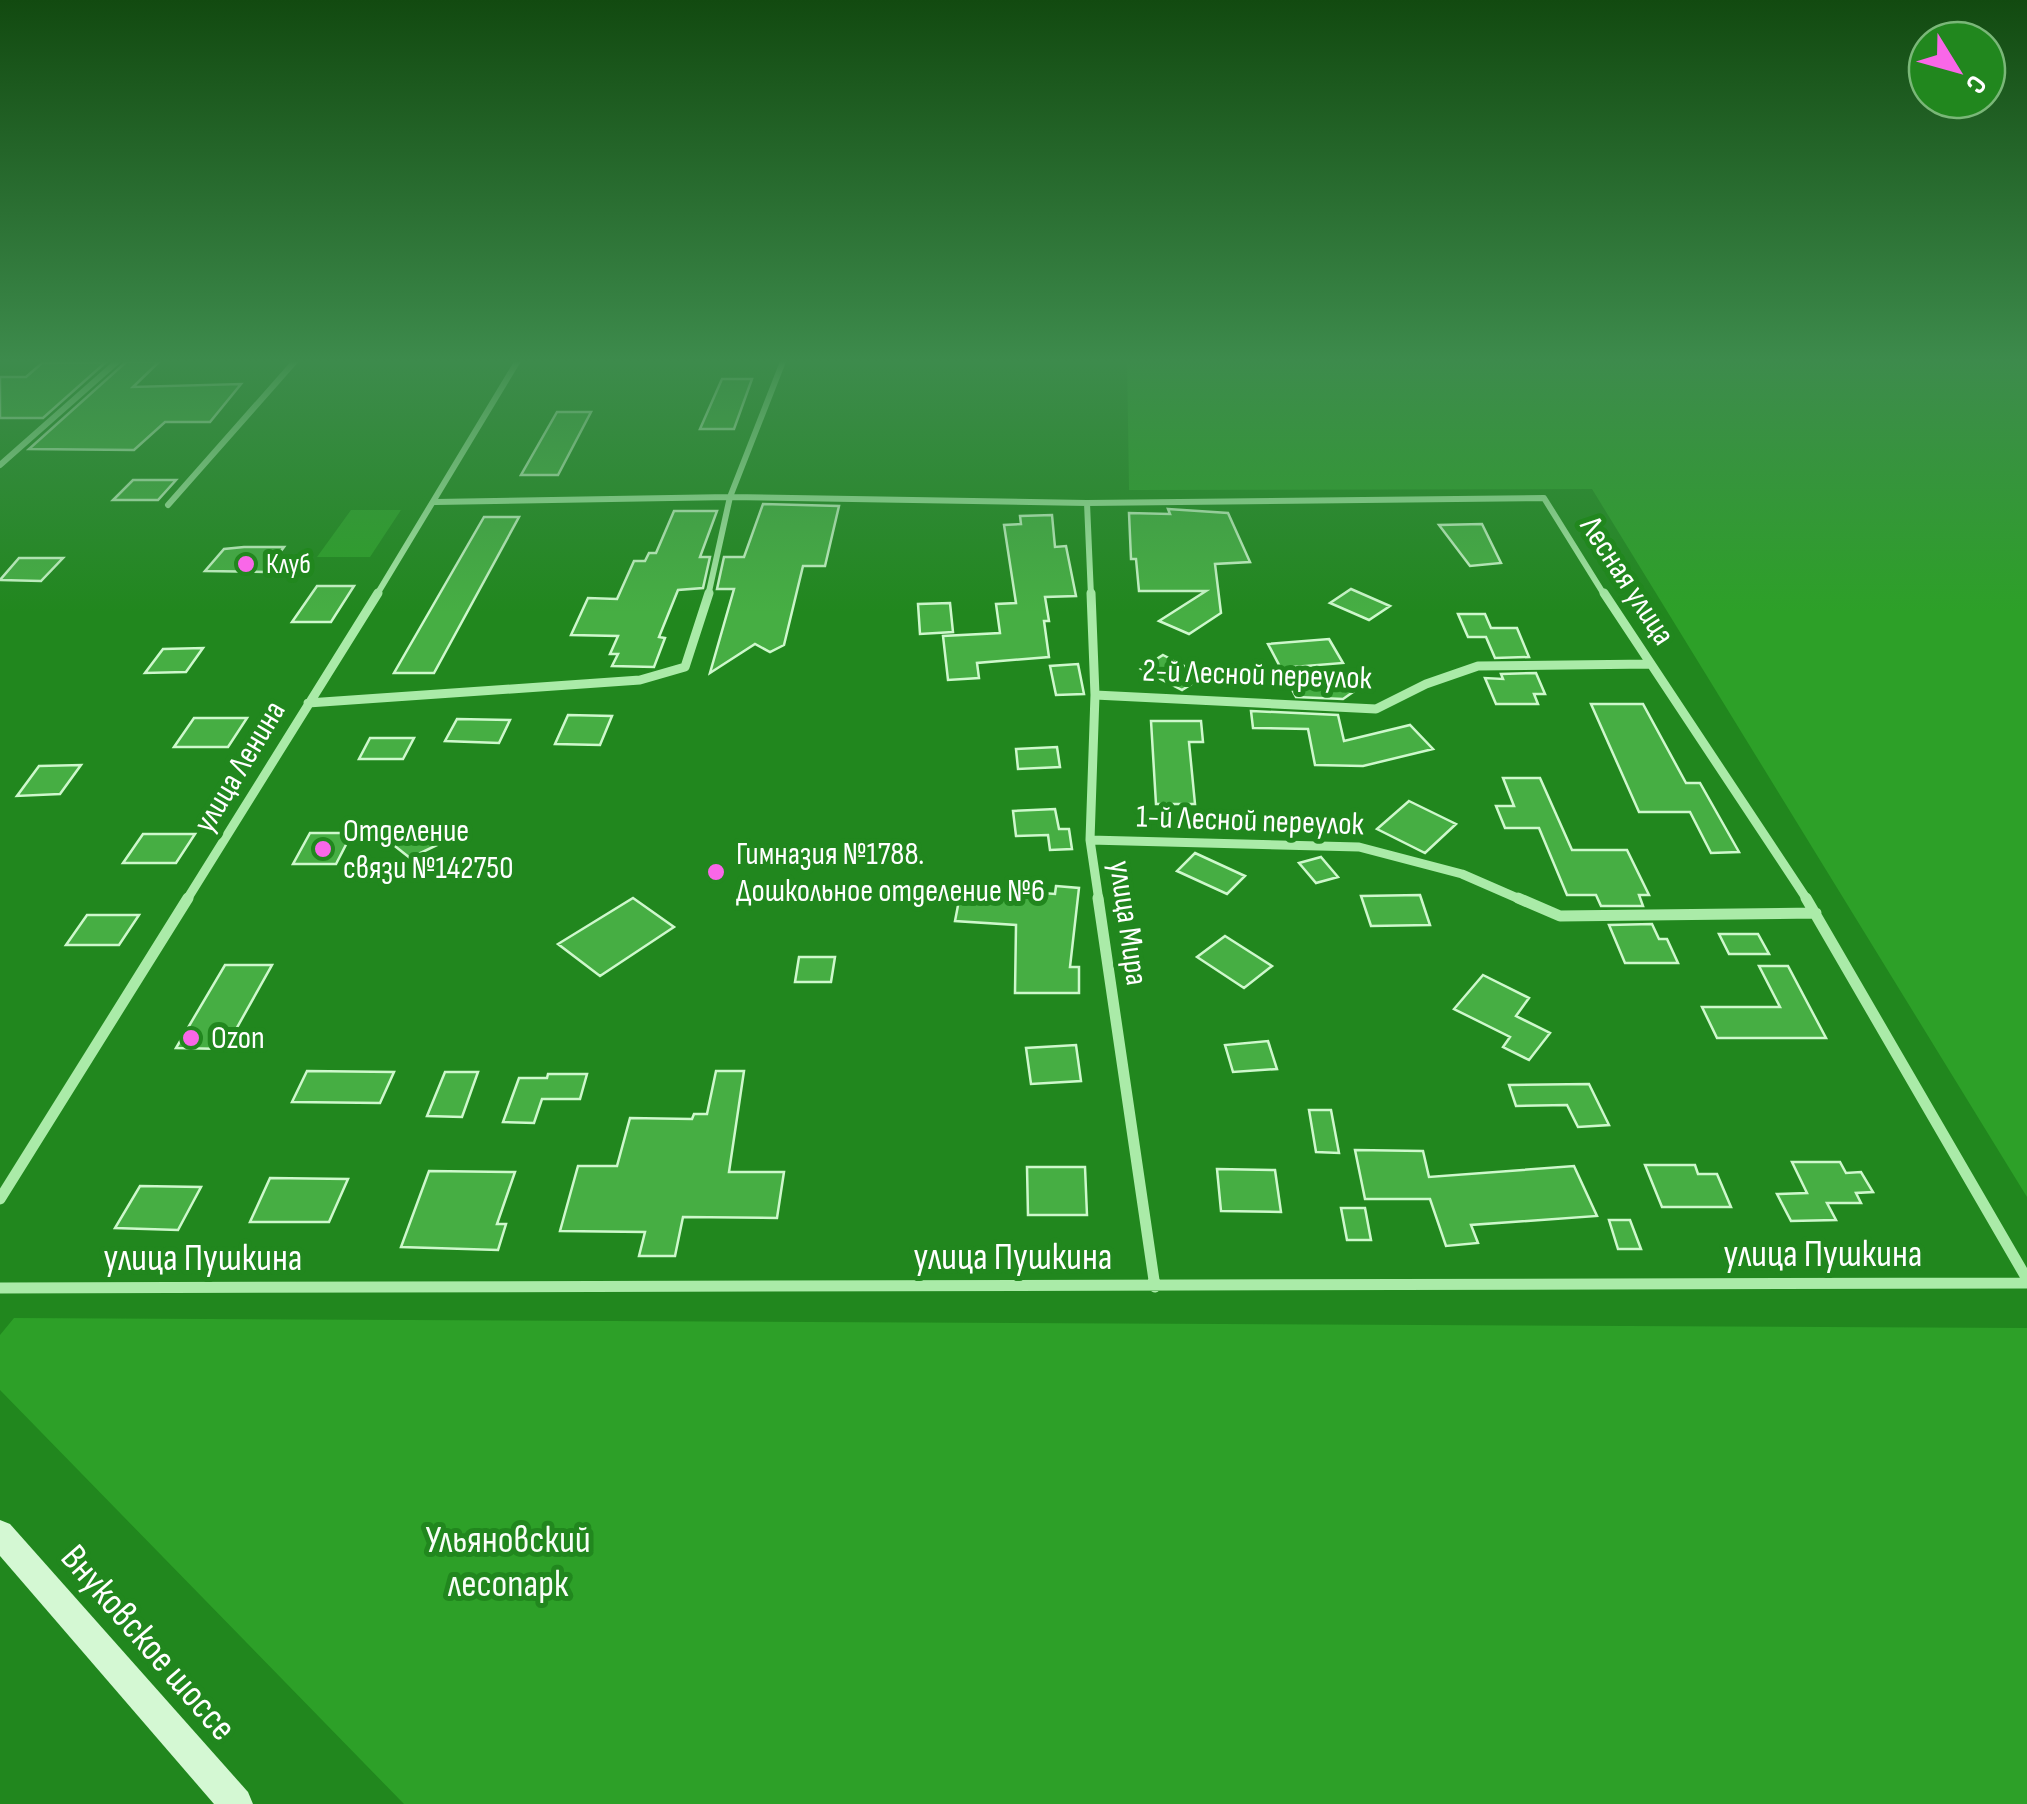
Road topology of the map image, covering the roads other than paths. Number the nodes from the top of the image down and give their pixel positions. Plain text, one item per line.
1 (25, 443) edge
2 (222, 443) edge
3 (470, 443) edge
4 (751, 443) edge
5 (0, 465) edge
6 (730, 497) junction
7 (435, 502) junction
8 (1087, 502) junction
9 (168, 504) dead end
10 (1651, 664) junction
11 (1095, 695) junction
12 (308, 703) junction
13 (1090, 840) junction
14 (1816, 913) junction
15 (0, 1200) edge
16 (2027, 1281) edge
17 (1155, 1287) junction
18 (0, 1288) edge
19 (0, 1534) edge
20 (236, 1804) edge

1 - 5 street
2 - 9 street
3 - 7 street, улица Ленина
4 - 6 street
6 - 7 street, Лесная улица
6 - 8 street, Лесная улица
6 - 12 street
7 - 12 street, улица Ленина
8 - 10 street, Лесная улица
8 - 11 street, улица Мира
10 - 11 street, 2-й Лесной переулок
10 - 14 street, Лесная улица
11 - 13 street, улица Мира
12 - 15 street, улица Ленина
13 - 14 street, 1-й Лесной переулок
13 - 17 street, улица Мира
14 - 16 street, Лесная улица
16 - 17 street, улица Пушкина
17 - 18 street, улица Пушкина
19 - 20 main road, Внуковское шоссе

